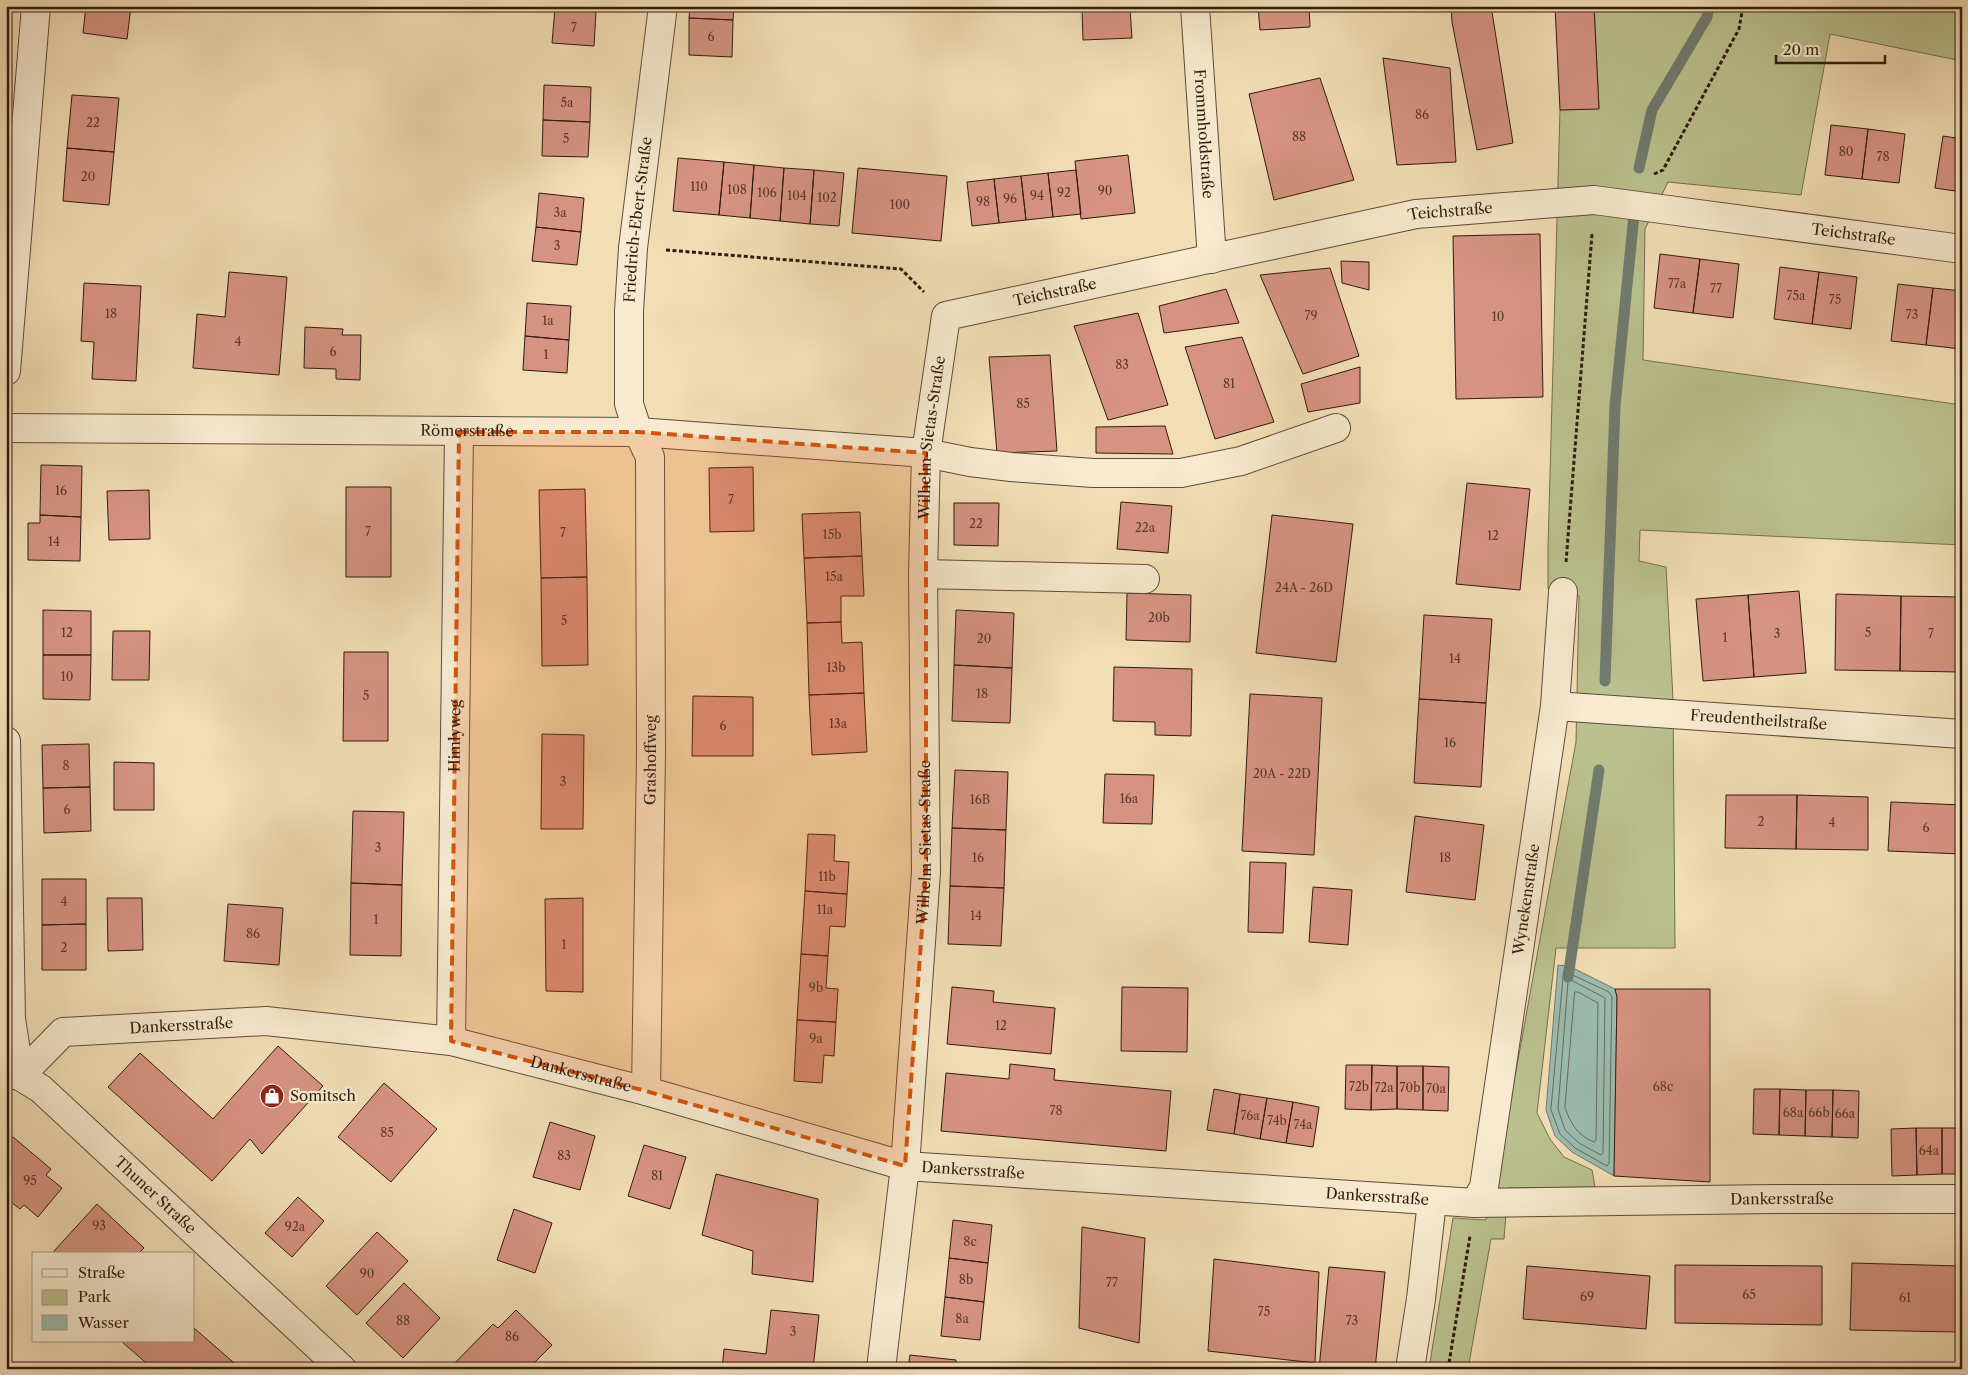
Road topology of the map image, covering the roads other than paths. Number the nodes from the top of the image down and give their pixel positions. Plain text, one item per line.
1 (36, 6) edge
2 (663, 6) edge
3 (1195, 6) edge
4 (1962, 249) edge
5 (1212, 260) junction
6 (946, 316) joint
7 (6, 371) edge
8 (6, 428) edge
9 (1336, 428) dead end
10 (459, 432) junction
11 (638, 432) junction
12 (926, 452) junction
13 (924, 574) junction
14 (1145, 579) dead end
15 (1563, 592) road end
16 (1555, 706) junction
17 (1962, 734) edge
18 (6, 741) edge
19 (451, 1041) junction
20 (13, 1074) edge
21 (646, 1091) junction
22 (905, 1166) junction
23 (1962, 1199) edge
24 (1432, 1201) junction
25 (1475, 1203) junction
26 (342, 1369) edge
27 (880, 1369) edge
28 (1410, 1369) edge

1 - 7 street
2 - 11 street, Friedrich-Ebert-Straße
3 - 5 street, Frommholdstraße
4 - 5 street, Teichstraße
5 - 6 street, Teichstraße
6 - 12 street, Wilhelm-Sietas-Straße
8 - 10 street, Römerstraße
9 - 12 street, Römerstraße
10 - 11 street, Römerstraße
10 - 19 street, Himlyweg
11 - 12 street, Römerstraße
11 - 21 street, Grashoffweg
12 - 13 street, Wilhelm-Sietas-Straße
13 - 14 street
13 - 22 street, Wilhelm-Sietas-Straße
15 - 16 street, Wynekenstraße
16 - 17 street, Freudentheilstraße
16 - 25 street, Wynekenstraße
18 - 20 street
19 - 20 street, Dankersstraße
19 - 21 street, Dankersstraße
20 - 26 street, Thuner Straße
21 - 22 street, Dankersstraße
22 - 24 street, Dankersstraße
22 - 27 street, Wilhelm-Sietas-Straße
23 - 25 street, Dankersstraße
24 - 25 street, Dankersstraße
24 - 28 street

